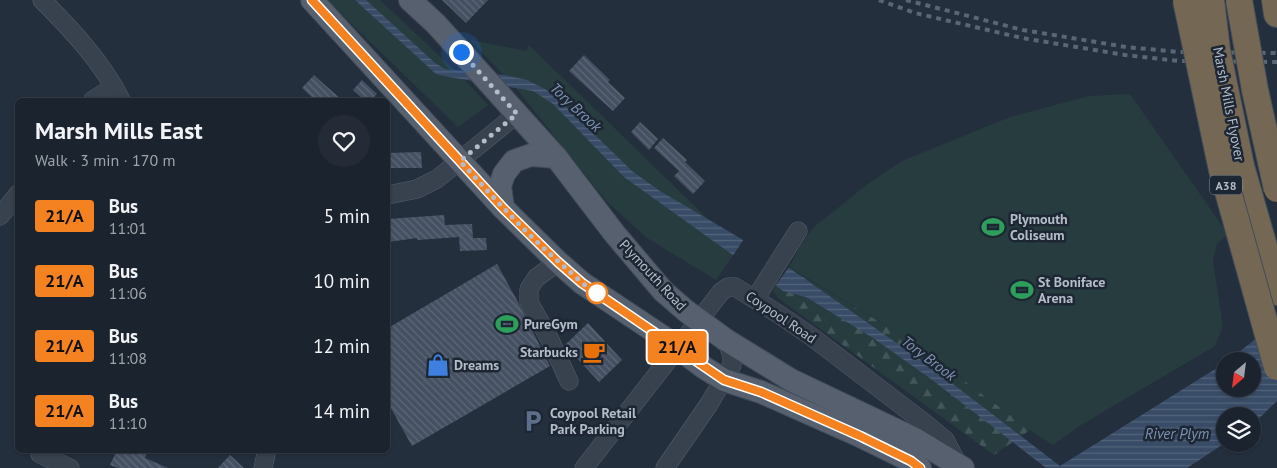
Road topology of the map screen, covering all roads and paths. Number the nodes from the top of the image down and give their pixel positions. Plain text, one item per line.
1 (42, 0) edge
2 (312, 0) edge
3 (410, 0) edge
4 (1186, 0) edge
5 (1211, 0) edge
6 (1239, 0) edge
7 (1276, 0) edge
8 (1277, 14) edge
9 (117, 93) edge
10 (95, 98) edge
11 (517, 114) junction
12 (556, 157) junction
13 (460, 161) junction
14 (1277, 189) edge
15 (390, 195) edge
16 (15, 198) edge
17 (503, 208) junction
18 (0, 216) edge
19 (798, 231) dead end
20 (558, 262) junction
21 (760, 292) junction
22 (1277, 292) edge
23 (726, 340) junction
24 (1277, 367) edge
25 (569, 380) dead end
26 (724, 380) junction
27 (267, 453) edge
28 (38, 457) edge
29 (961, 466) edge
30 (70, 468) edge
31 (263, 468) edge
32 (584, 468) edge
33 (665, 468) edge
34 (920, 468) edge

1 - 9 street
2 - 13 main road
3 - 11 main road, Plymouth Road
4 - 24 highway, A38, bridge
5 - 22 highway, Marsh Mills Flyover / A38, bridge
6 - 14 highway, Marsh Mills Flyover, bridge
7 - 8 highway
9 - 10 street
11 - 12 main road, Plymouth Road
11 - 13 street
12 - 17 main road
12 - 23 main road, Plymouth Road, bridge
13 - 15 street
13 - 17 main road
16 - 18 street
17 - 20 main road
19 - 21 street
20 - 25 street
20 - 26 main road, bridge
21 - 29 street, Coypool Road
21 - 32 street, Coypool Road
23 - 26 street
23 - 29 main road, Plymouth Road
26 - 33 street
26 - 34 main road
27 - 31 street
28 - 30 street

